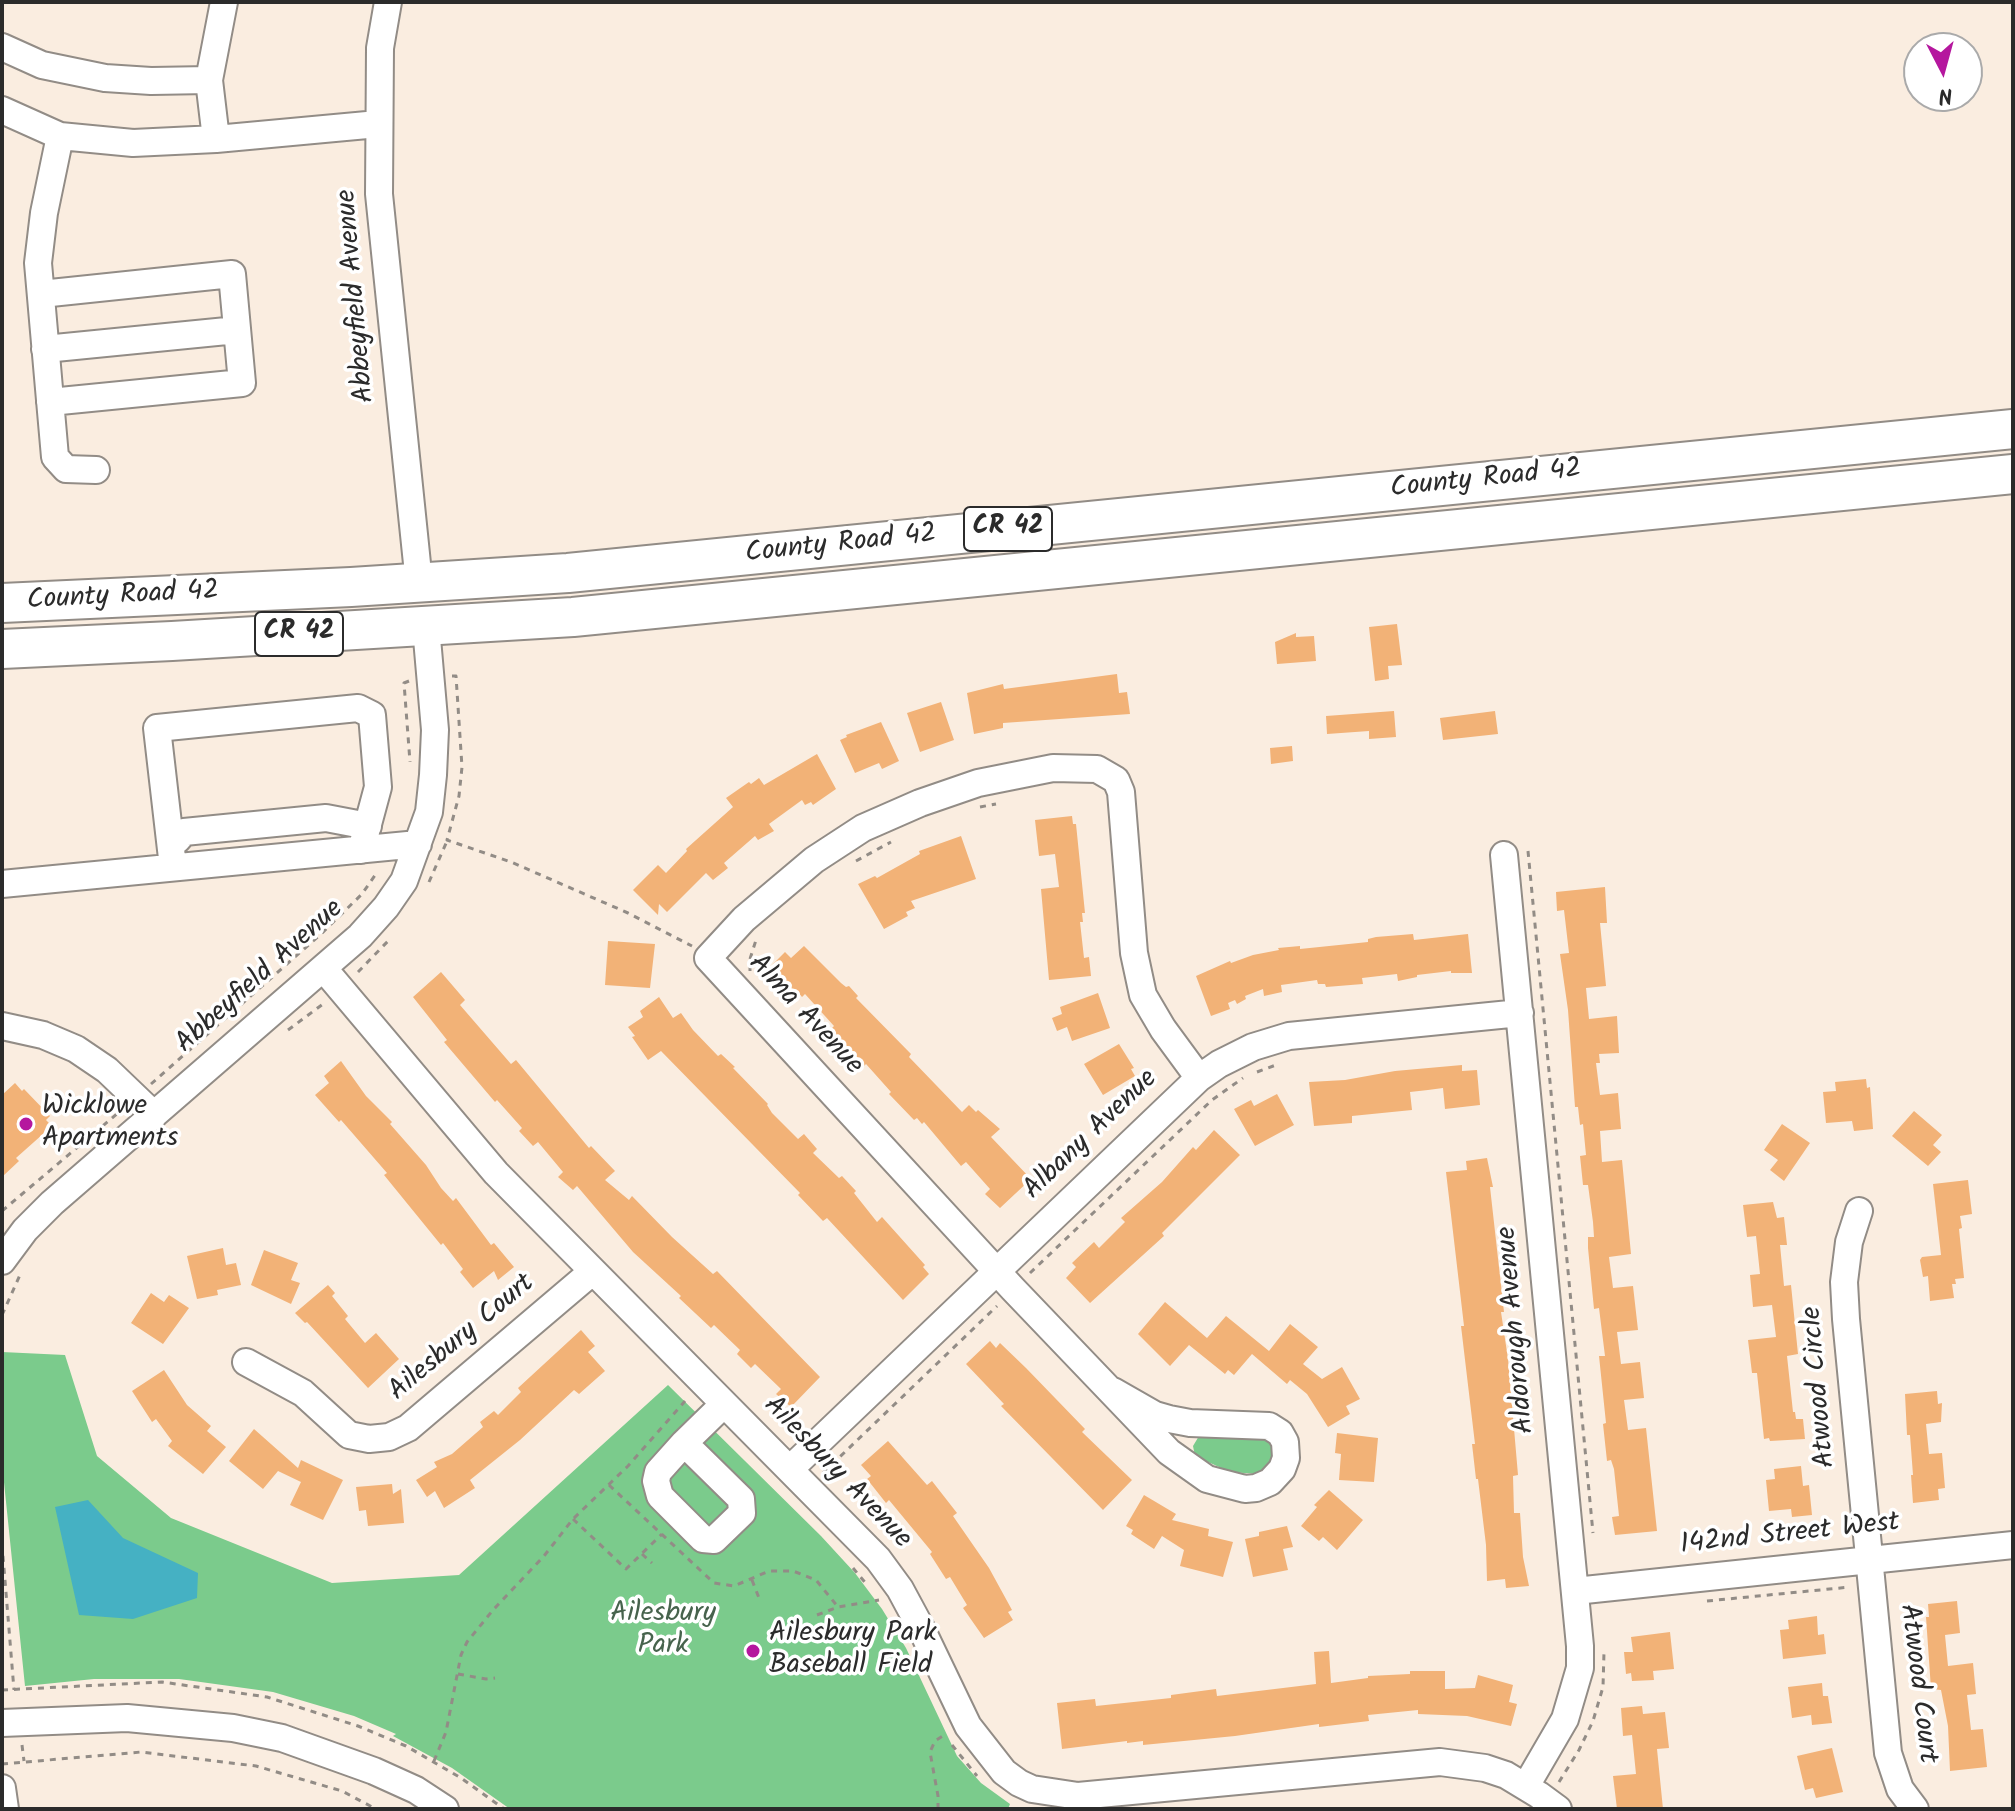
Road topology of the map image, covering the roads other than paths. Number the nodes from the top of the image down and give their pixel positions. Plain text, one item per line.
1 (224, 2) edge
2 (388, 2) edge
3 (2, 47) edge
4 (209, 80) junction
5 (2, 110) edge
6 (378, 124) junction
7 (60, 136) junction
8 (216, 139) junction
9 (41, 294) junction
10 (237, 330) junction
11 (45, 349) junction
12 (50, 402) junction
13 (2013, 429) edge
14 (96, 470) dead end
15 (2013, 474) edge
16 (1329, 497) junction
17 (1333, 542) junction
18 (855, 544) junction
19 (419, 583) junction
20 (2, 603) edge
21 (426, 627) junction
22 (2, 649) edge
23 (364, 838) junction
24 (418, 844) junction
25 (173, 850) junction
26 (1504, 855) dead end
27 (2, 884) edge
28 (324, 969) junction
29 (2, 1026) edge
30 (1529, 1028) junction
31 (1199, 1078) junction
32 (154, 1115) junction
33 (1859, 1211) dead end
34 (2, 1261) edge
35 (593, 1271) junction
36 (1005, 1280) junction
37 (246, 1362) dead end
38 (1113, 1391) junction
39 (724, 1404) junction
40 (684, 1443) dead end
41 (798, 1478) junction
42 (2013, 1545) edge
43 (1869, 1560) junction
44 (1575, 1591) junction
45 (2, 1723) edge
46 (1526, 1786) junction
47 (2, 1788) edge
48 (5, 1809) edge
49 (445, 1809) edge
50 (1558, 1809) edge
51 (1915, 1809) edge

1 - 4 street
2 - 6 street, Abbeyfield Avenue
3 - 4 street
4 - 8 street
5 - 7 street
6 - 8 street
6 - 19 street, Abbeyfield Avenue
7 - 8 street
7 - 9 street
9 - 10 street
9 - 11 street
10 - 11 street
10 - 12 street
11 - 12 street
12 - 14 street
13 - 16 highway, County Road 42 / CR 42
15 - 17 highway, County Road 42 / CR 42
16 - 17 highway
16 - 18 highway, County Road 42 / CR 42
17 - 21 highway, County Road 42 / CR 42
18 - 19 highway, County Road 42 / CR 42
18 - 21 highway
19 - 20 highway, County Road 42 / CR 42
21 - 22 highway, County Road 42 / CR 42
21 - 24 street, Abbeyfield Avenue
23 - 24 street
23 - 25 street
23 - 25 street
23 - 25 street
24 - 28 street, Abbeyfield Avenue
25 - 27 street
26 - 30 street, Aldorough Avenue
28 - 32 street, Abbeyfield Avenue
28 - 35 street, Ailesbury Avenue
29 - 32 street
30 - 31 street, Albany Avenue
30 - 44 street, Aldorough Avenue
31 - 36 street, Albany Avenue
31 - 36 street, Alma Avenue
32 - 34 street, Abbeyfield Avenue
33 - 43 street, Atwood Circle
35 - 37 street, Ailesbury Court
35 - 39 street, Ailesbury Avenue
36 - 38 street
36 - 41 street, Albany Avenue
38 - 38 street
39 - 40 street
39 - 41 street, Ailesbury Avenue
41 - 46 street, Ailesbury Avenue
42 - 43 street, 142nd Street West
43 - 44 street, 142nd Street West
43 - 51 street, Atwood Court
44 - 46 street, Aldorough Avenue
45 - 49 street
46 - 50 street, Ailesbury Avenue
47 - 48 street

